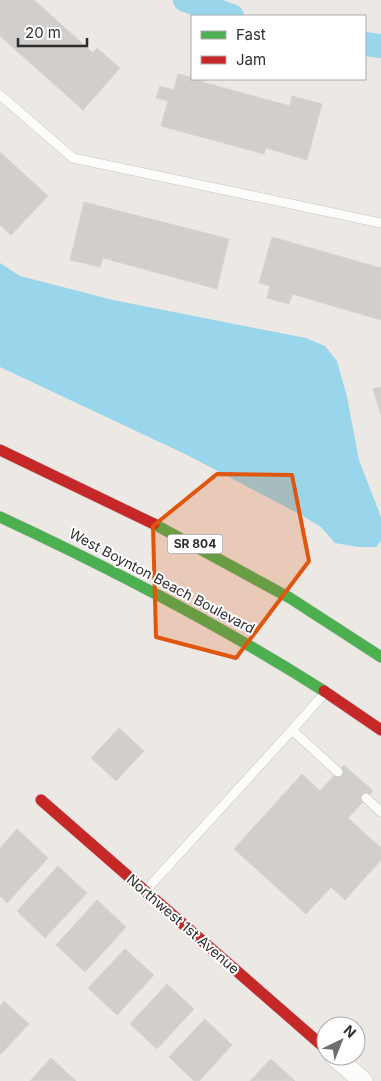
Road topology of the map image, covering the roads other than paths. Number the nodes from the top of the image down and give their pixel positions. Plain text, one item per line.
1 (0, 95) edge
2 (381, 223) edge
3 (0, 450) edge
4 (0, 516) edge
5 (381, 657) edge
6 (326, 692) junction
7 (292, 730) junction
8 (381, 730) edge
9 (338, 772) dead end
10 (366, 798) dead end
11 (41, 800) dead end
12 (381, 812) edge
13 (145, 891) junction
14 (316, 1040) edge
15 (346, 1066) edge
16 (363, 1081) edge

1 - 2 lane
3 - 5 main road, SR 804
4 - 6 main road, West Boynton Beach Boulevard
6 - 7 lane
6 - 8 main road, West Boynton Beach Boulevard
7 - 9 lane
7 - 13 lane
10 - 12 lane
11 - 13 main road, Northwest 1st Avenue
13 - 14 main road, Northwest 1st Avenue
15 - 16 street

